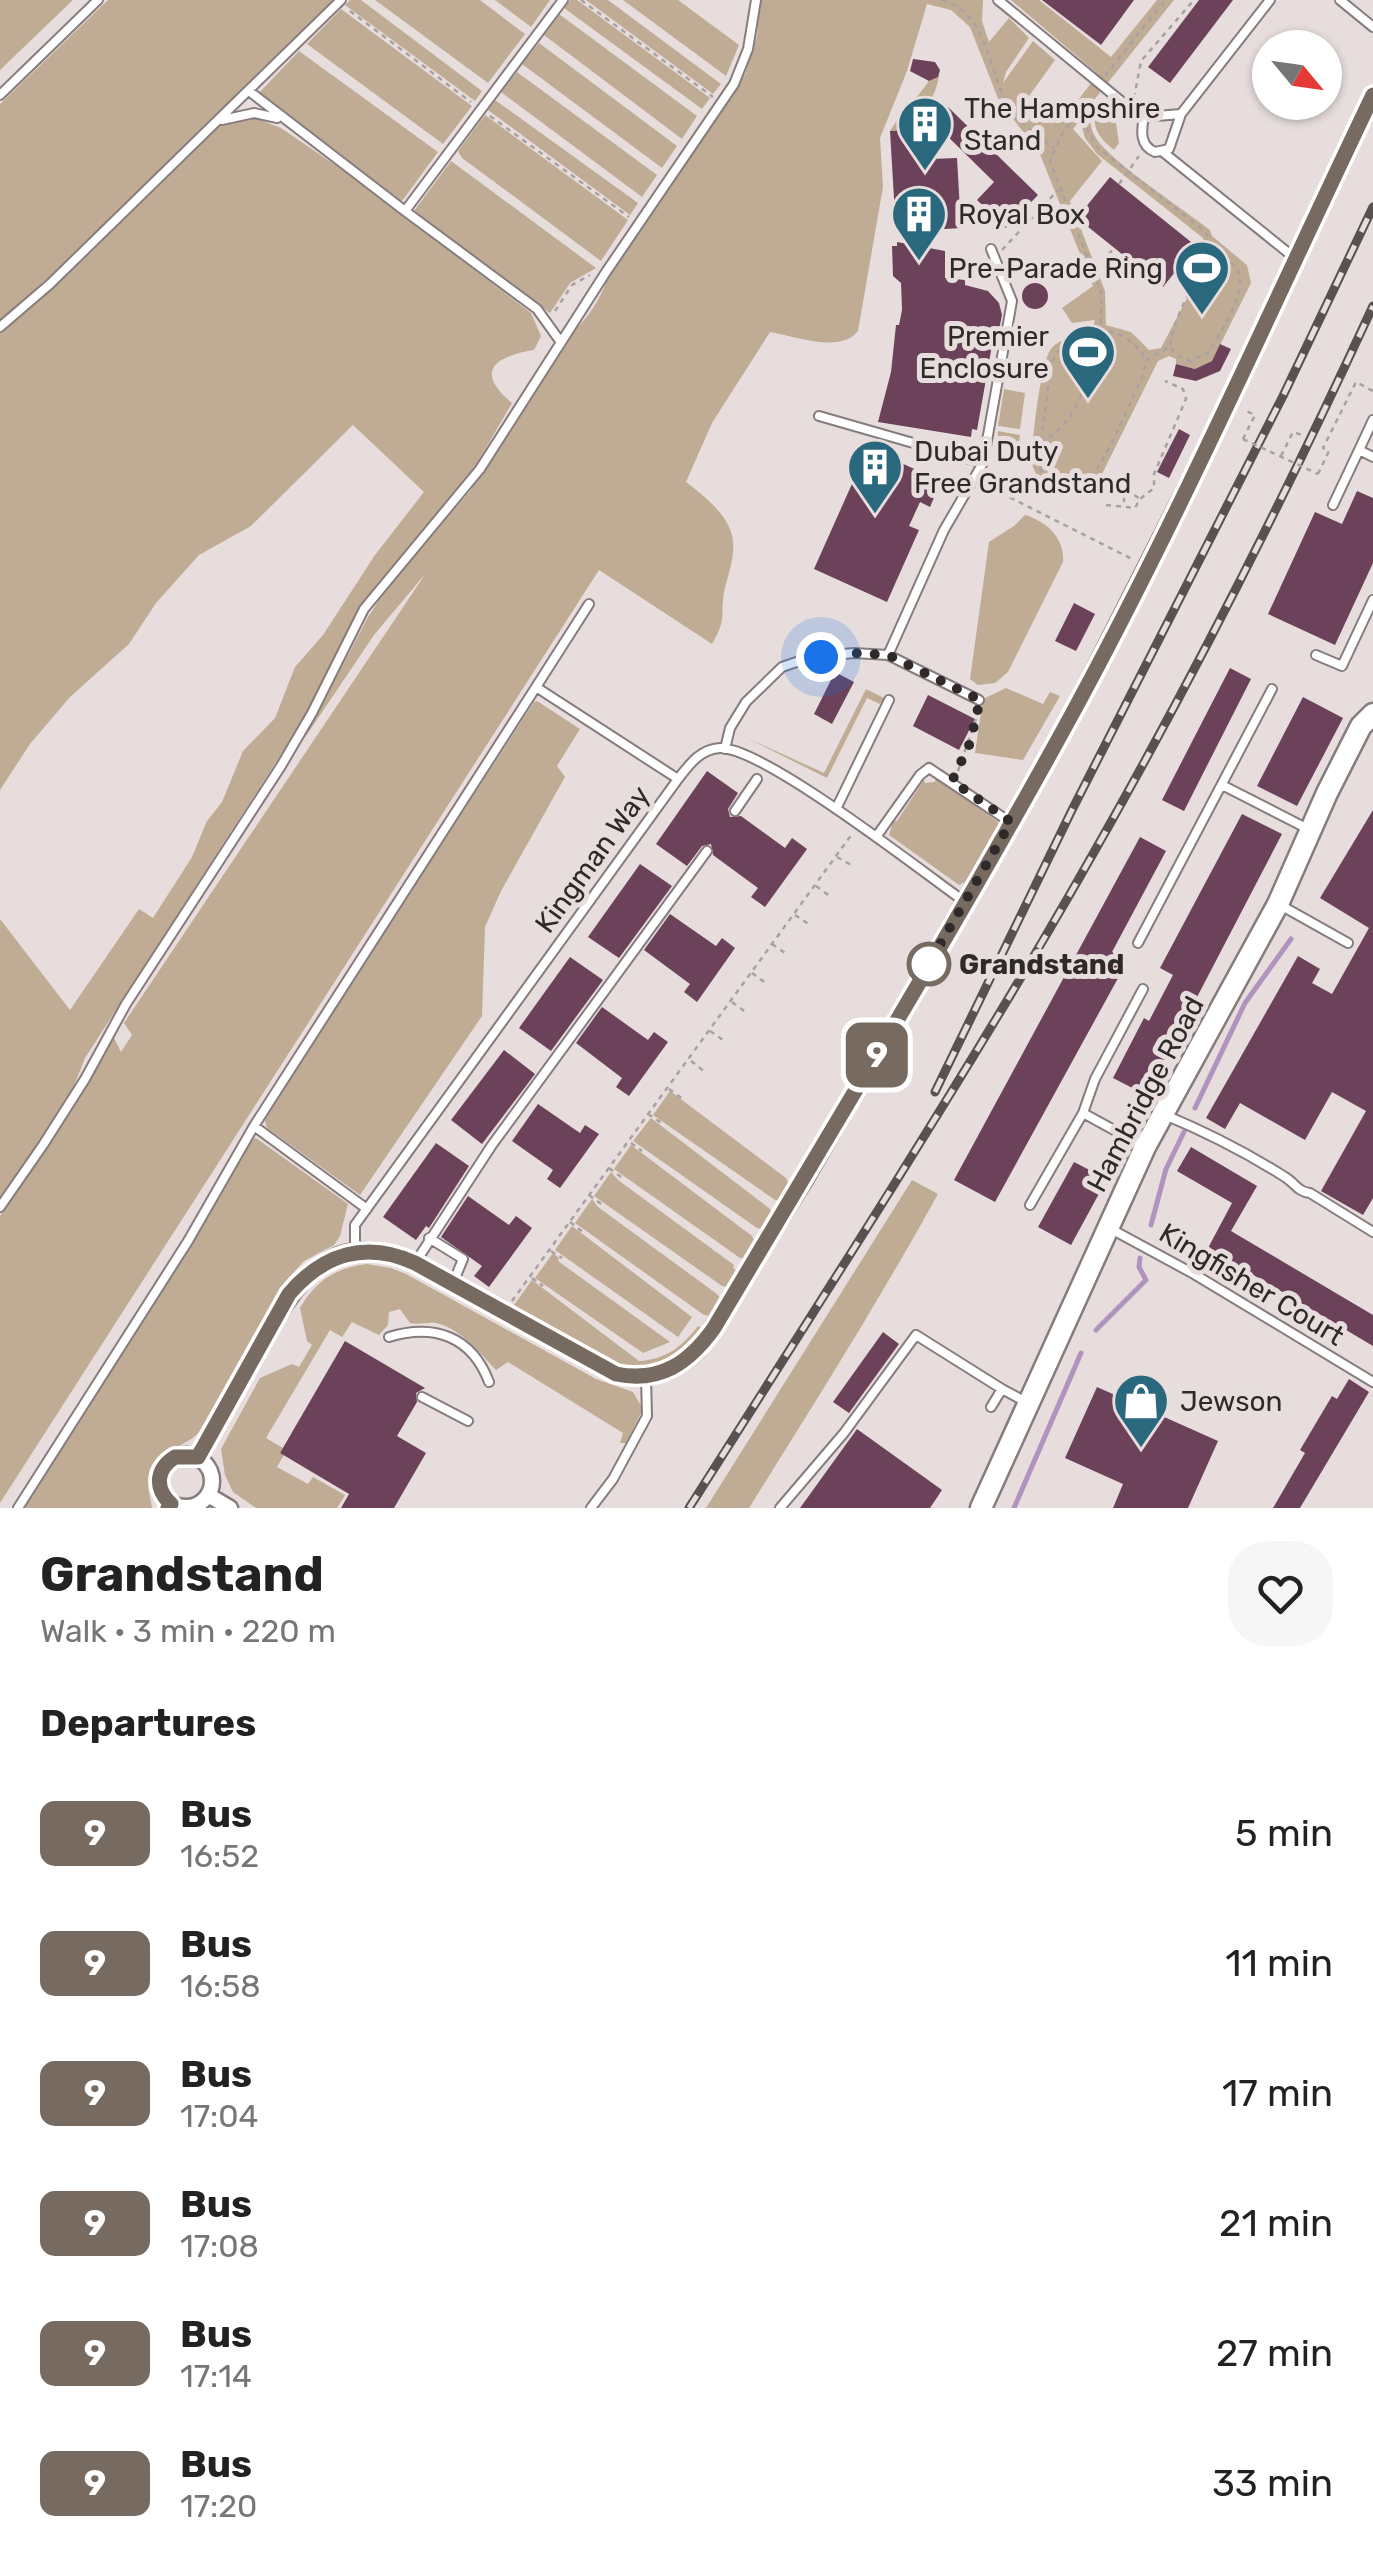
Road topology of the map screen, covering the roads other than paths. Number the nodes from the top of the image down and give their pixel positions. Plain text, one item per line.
1 (98, 0) edge
2 (341, 0) edge
3 (563, 0) edge
4 (756, 0) edge
5 (998, 0) edge
6 (1270, 0) edge
7 (1340, 0) edge
8 (1373, 27) edge
9 (248, 91) junction
10 (0, 95) edge
11 (1373, 95) edge
12 (1181, 114) junction
13 (1144, 117) junction
14 (281, 119) junction
15 (218, 121) junction
16 (1163, 152) junction
17 (405, 211) junction
18 (993, 253) road end
19 (1297, 260) junction
20 (0, 328) edge
21 (560, 340) junction
22 (820, 416) dead end
23 (1373, 420) edge
24 (1359, 450) junction
25 (1373, 456) edge
26 (983, 463) junction
27 (1333, 505) dead end
28 (1373, 600) edge
29 (589, 604) dead end
30 (888, 655) junction
31 (1316, 655) dead end
32 (536, 687) junction
33 (1272, 689) dead end
34 (889, 700) dead end
35 (980, 700) road end
36 (1373, 714) edge
37 (725, 748) junction
38 (759, 771) junction
39 (678, 779) junction
40 (1222, 785) junction
41 (836, 810) junction
42 (735, 812) dead end
43 (1011, 822) junction
44 (1310, 830) junction
45 (876, 837) junction
46 (707, 851) dead end
47 (966, 902) junction
48 (1278, 904) junction
49 (1138, 942) dead end
50 (1348, 943) dead end
51 (1143, 989) dead end
52 (1084, 1113) junction
53 (1161, 1113) junction
54 (254, 1126) junction
55 (1145, 1146) junction
56 (1030, 1205) dead end
57 (0, 1207) edge
58 (367, 1208) junction
59 (1106, 1227) junction
60 (1373, 1232) edge
61 (429, 1238) junction
62 (355, 1251) junction
63 (415, 1263) junction
64 (452, 1286) junction
65 (390, 1337) dead end
66 (646, 1378) junction
67 (489, 1382) dead end
68 (1373, 1382) edge
69 (1002, 1390) junction
70 (422, 1397) dead end
71 (1028, 1403) junction
72 (991, 1408) dead end
73 (468, 1421) dead end
74 (198, 1457) junction
75 (208, 1495) junction
76 (170, 1506) edge
77 (18, 1508) edge
78 (230, 1508) edge
79 (591, 1508) edge
80 (780, 1508) edge
81 (981, 1508) edge

1 - 10 lane
2 - 9 lane
3 - 17 lane
4 - 21 lane
5 - 13 lane
6 - 12 lane
7 - 8 lane
9 - 14 lane
9 - 15 lane
11 - 19 street
12 - 13 lane
12 - 16 lane
13 - 16 lane
14 - 15 lane
14 - 17 lane
15 - 20 lane
16 - 19 lane
17 - 21 lane
18 - 26 lane
19 - 43 street
21 - 57 lane
22 - 26 lane
23 - 24 lane
24 - 25 lane
24 - 27 lane
26 - 30 lane
28 - 31 lane
29 - 32 lane
30 - 35 lane
30 - 37 lane
32 - 39 lane
32 - 54 lane
33 - 40 lane
34 - 41 lane
36 - 44 main road, Hambridge Road
37 - 38 lane
37 - 39 lane, Kingman Way
38 - 41 lane
38 - 42 lane
39 - 58 lane, Kingman Way
40 - 44 lane
40 - 49 lane
41 - 45 lane
43 - 45 lane
43 - 47 street
44 - 48 main road, Hambridge Road
45 - 47 lane
46 - 61 lane
47 - 66 street
48 - 50 lane
48 - 53 main road, Hambridge Road
51 - 52 lane
52 - 55 lane
52 - 56 lane
53 - 55 main road, Hambridge Road
53 - 60 lane
54 - 58 lane
54 - 77 lane
55 - 59 main road, Hambridge Road
58 - 62 lane, Kingman Way
59 - 68 lane, Kingfisher Court
59 - 71 main road, Hambridge Road
61 - 63 lane
61 - 64 lane
62 - 63 street
62 - 74 street
63 - 64 street
64 - 66 street
65 - 67 lane
66 - 79 lane
69 - 71 lane
69 - 72 lane
69 - 80 lane
70 - 73 lane
71 - 81 main road, Hambridge Road
74 - 75 street
74 - 76 street
75 - 76 street
75 - 78 street

